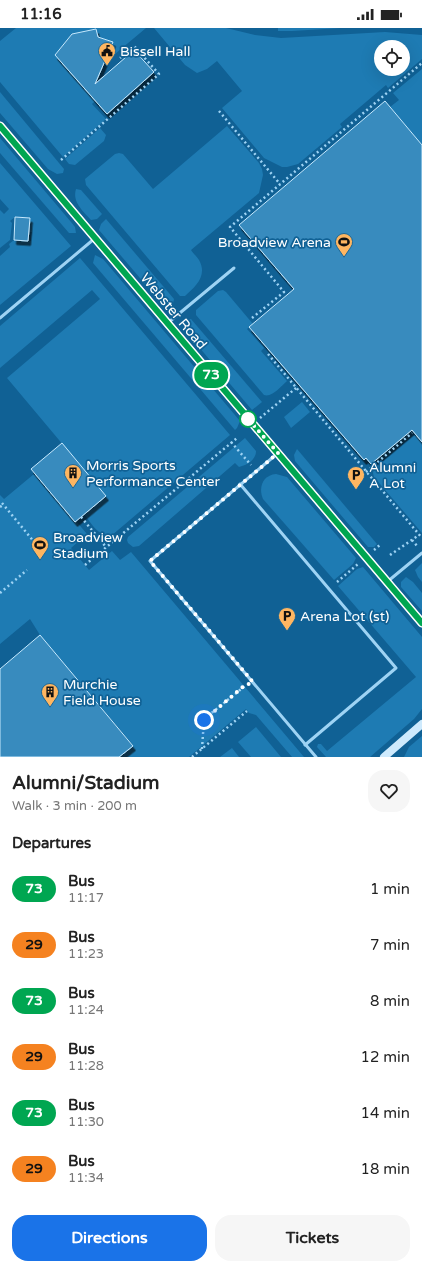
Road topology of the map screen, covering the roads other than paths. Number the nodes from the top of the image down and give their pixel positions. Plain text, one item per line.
1 (0, 126) edge
2 (95, 238) junction
3 (234, 268) dead end
4 (0, 318) edge
5 (168, 323) junction
6 (278, 453) junction
7 (240, 484) junction
8 (422, 553) edge
9 (387, 582) junction
10 (422, 623) edge
11 (422, 724) edge
12 (305, 745) junction
13 (386, 756) edge
14 (316, 757) edge

1 - 2 street, Webster Road
2 - 4 lane
2 - 5 street, Webster Road
3 - 5 lane
5 - 6 street, Webster Road
6 - 7 lane
6 - 9 street, Webster Road
7 - 12 lane
7 - 12 lane
8 - 9 lane
9 - 10 street, Webster Road
11 - 13 street
12 - 14 lane

